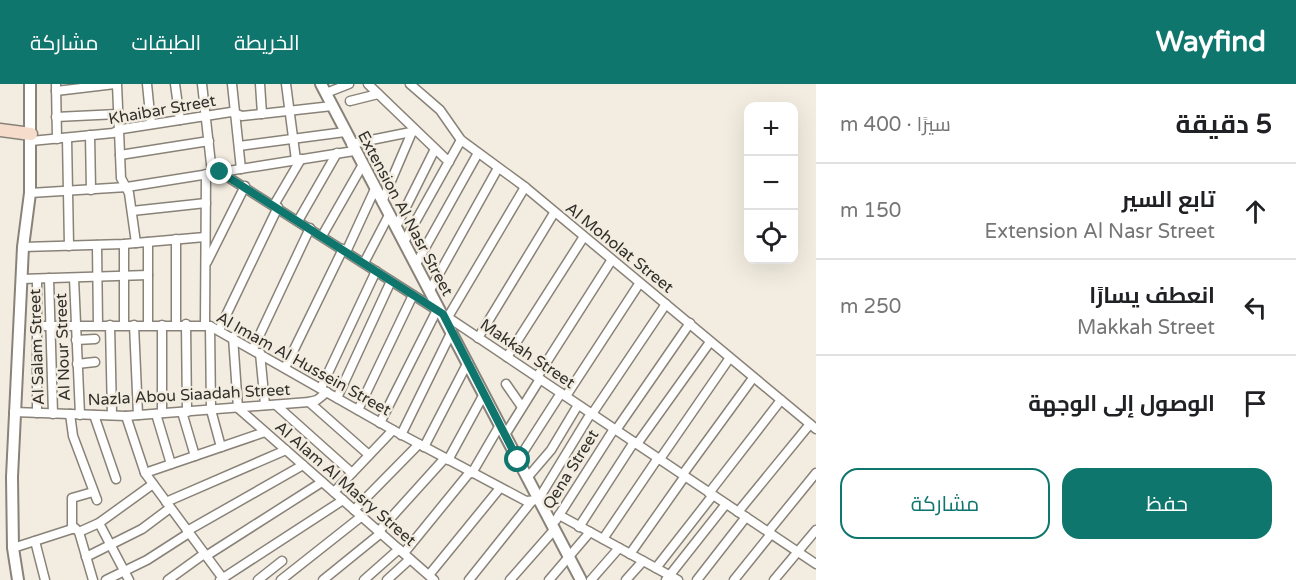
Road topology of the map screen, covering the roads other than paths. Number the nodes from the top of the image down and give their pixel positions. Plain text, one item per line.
1 (30, 84) edge
2 (116, 84) edge
3 (147, 84) edge
4 (175, 84) edge
5 (202, 84) edge
6 (232, 84) edge
7 (260, 84) edge
8 (286, 84) edge
9 (349, 84) edge
10 (368, 84) edge
11 (410, 84) edge
12 (56, 87) edge
13 (323, 88) edge
14 (378, 94) junction
15 (350, 101) dead end
16 (332, 106) junction
17 (288, 111) junction
18 (235, 113) junction
19 (118, 114) junction
20 (262, 114) junction
21 (206, 116) junction
22 (56, 117) junction
23 (180, 120) junction
24 (151, 124) junction
25 (0, 130) edge
26 (119, 130) junction
27 (345, 132) junction
28 (414, 132) junction
29 (90, 135) junction
30 (31, 138) junction
31 (67, 138) junction
32 (292, 138) junction
33 (57, 139) junction
34 (461, 140) junction
35 (209, 141) junction
36 (239, 146) junction
37 (352, 147) junction
38 (435, 149) junction
39 (338, 153) junction
40 (478, 153) junction
41 (120, 155) junction
42 (299, 159) junction
43 (449, 162) junction
44 (362, 166) junction
45 (498, 168) junction
46 (241, 169) junction
47 (213, 173) junction
48 (245, 186) junction
49 (127, 187) junction
50 (525, 187) junction
51 (375, 189) junction
52 (91, 190) junction
53 (69, 191) junction
54 (30, 193) junction
55 (382, 202) junction
56 (206, 203) junction
57 (276, 206) junction
58 (132, 211) junction
59 (554, 213) junction
60 (389, 215) junction
61 (298, 221) junction
62 (396, 227) junction
63 (310, 228) junction
64 (322, 236) junction
65 (206, 237) junction
66 (583, 238) junction
67 (176, 239) junction
68 (148, 242) junction
69 (404, 242) junction
70 (136, 243) junction
71 (124, 244) junction
72 (97, 245) junction
73 (69, 246) junction
74 (23, 247) junction
75 (344, 250) junction
76 (611, 261) junction
77 (364, 263) junction
78 (416, 264) junction
79 (205, 265) junction
80 (376, 271) junction
81 (148, 275) junction
82 (124, 276) junction
83 (97, 277) junction
84 (49, 278) junction
85 (74, 278) junction
86 (21, 279) junction
87 (37, 279) junction
88 (392, 281) junction
89 (639, 284) junction
90 (430, 290) junction
91 (413, 295) junction
92 (666, 304) junction
93 (442, 314) junction
94 (690, 323) junction
95 (176, 324) junction
96 (186, 324) junction
97 (76, 325) junction
98 (98, 325) junction
99 (110, 325) junction
100 (124, 325) junction
101 (134, 325) junction
102 (148, 325) junction
103 (162, 325) junction
104 (208, 325) junction
105 (37, 326) junction
106 (51, 326) junction
107 (219, 330) junction
108 (452, 332) junction
109 (233, 338) junction
110 (478, 338) junction
111 (95, 339) dead end
112 (76, 340) junction
113 (710, 342) junction
114 (256, 351) junction
115 (507, 357) junction
116 (729, 359) junction
117 (95, 362) dead end
118 (468, 362) junction
119 (77, 364) junction
120 (285, 368) junction
121 (539, 378) junction
122 (753, 378) junction
123 (506, 384) dead end
124 (324, 390) junction
125 (484, 394) junction
126 (564, 395) junction
127 (337, 398) junction
128 (781, 400) junction
129 (309, 402) junction
130 (265, 405) junction
131 (276, 405) junction
132 (578, 405) junction
133 (522, 406) junction
134 (238, 408) junction
135 (211, 410) junction
136 (358, 410) junction
137 (14, 412) junction
138 (185, 412) junction
139 (37, 413) junction
140 (53, 414) junction
141 (70, 414) junction
142 (159, 414) junction
143 (592, 414) junction
144 (80, 415) junction
145 (94, 415) junction
146 (138, 415) junction
147 (112, 416) junction
148 (126, 416) junction
149 (380, 423) junction
150 (813, 426) edge
151 (615, 429) junction
152 (503, 430) junction
153 (265, 432) junction
154 (397, 433) junction
155 (635, 443) junction
156 (421, 446) junction
157 (221, 447) junction
158 (286, 450) junction
159 (369, 455) junction
160 (195, 456) junction
161 (446, 459) junction
162 (659, 459) junction
163 (518, 460) junction
164 (171, 464) junction
165 (303, 465) junction
166 (471, 472) junction
167 (145, 473) junction
168 (352, 473) junction
169 (816, 473) edge
170 (684, 475) junction
171 (527, 477) junction
172 (116, 479) dead end
173 (322, 482) junction
174 (153, 484) junction
175 (500, 488) junction
176 (334, 492) junction
177 (711, 494) junction
178 (343, 500) junction
179 (535, 501) junction
180 (726, 504) junction
181 (168, 505) junction
182 (354, 510) junction
183 (738, 512) junction
184 (559, 515) junction
185 (362, 516) junction
186 (746, 518) junction
187 (99, 523) junction
188 (579, 527) junction
189 (553, 528) junction
190 (76, 530) junction
191 (816, 530) edge
192 (188, 532) junction
193 (380, 532) junction
194 (590, 532) junction
195 (769, 533) junction
196 (603, 539) junction
197 (35, 540) junction
198 (111, 546) junction
199 (13, 548) junction
200 (619, 548) junction
201 (797, 552) junction
202 (404, 554) junction
203 (630, 554) junction
204 (205, 555) junction
205 (86, 557) junction
206 (569, 558) junction
207 (282, 561) dead end
208 (643, 561) junction
209 (816, 564) edge
210 (656, 568) junction
211 (125, 571) junction
212 (429, 578) edge
213 (222, 579) edge
214 (671, 579) edge
215 (18, 580) edge
216 (45, 580) edge
217 (93, 580) edge
218 (106, 580) edge
219 (129, 580) edge
220 (168, 580) edge
221 (258, 580) edge
222 (281, 580) edge
223 (323, 580) edge
224 (364, 580) edge
225 (387, 580) edge
226 (469, 580) edge
227 (510, 580) edge
228 (549, 580) edge
229 (581, 580) edge
230 (591, 580) edge
231 (626, 580) edge
232 (697, 580) edge
233 (734, 580) edge
234 (774, 580) edge

1 - 30 street
2 - 12 street
2 - 19 street
3 - 24 street
4 - 23 street
5 - 21 street
6 - 18 street
7 - 20 street
8 - 17 street
9 - 13 street
10 - 14 street
11 - 34 street, Al Moholat Street
12 - 22 street
13 - 16 street, Extension Al Nasr Street
14 - 15 street
14 - 28 street
16 - 17 street, Khaibar Street
16 - 27 street, Extension Al Nasr Street
17 - 20 street, Khaibar Street
17 - 32 street
18 - 20 street, Khaibar Street
18 - 21 street, Khaibar Street
18 - 36 street
19 - 22 street
19 - 26 street
21 - 23 street, Khaibar Street
21 - 35 street
22 - 33 street
23 - 24 street, Khaibar Street
24 - 26 street, Khaibar Street
25 - 30 main road
26 - 29 street, Khaibar Street
26 - 41 street
27 - 32 street
27 - 37 street, Extension Al Nasr Street
28 - 37 street
28 - 38 street
28 - 55 street
29 - 31 street, Khaibar Street
29 - 52 street
30 - 33 street, Khaibar Street
30 - 54 street
31 - 33 street, Khaibar Street
31 - 53 street
32 - 36 street
32 - 42 street
34 - 40 street, Al Moholat Street
34 - 43 street
35 - 41 street
35 - 47 street
36 - 46 street
37 - 39 street
37 - 44 street, Extension Al Nasr Street
38 - 43 street
38 - 62 street
39 - 42 street
39 - 61 street
40 - 45 street, Al Moholat Street
40 - 78 street
41 - 49 street
42 - 46 street
42 - 57 street
43 - 69 street
44 - 51 street, Extension Al Nasr Street
44 - 64 street
45 - 50 street, Al Moholat Street
45 - 90 street
46 - 47 street
47 - 48 street, Makkah Street
47 - 49 street
47 - 56 street
48 - 57 street, Makkah Street
48 - 79 street
49 - 52 street
49 - 58 street
50 - 59 street, Al Moholat Street
50 - 93 street
51 - 55 street, Extension Al Nasr Street
51 - 75 street
52 - 53 street
53 - 54 street
53 - 73 street
54 - 74 street
55 - 60 street, Extension Al Nasr Street
56 - 58 street
56 - 65 street
57 - 61 street, Makkah Street
57 - 107 street
58 - 70 street
59 - 66 street, Al Moholat Street
59 - 110 street
60 - 62 street, Extension Al Nasr Street
60 - 77 street
61 - 63 street, Makkah Street
62 - 69 street, Extension Al Nasr Street
63 - 64 street, Makkah Street
63 - 114 street
64 - 75 street, Makkah Street
65 - 67 street
65 - 79 street
66 - 76 street, Al Moholat Street
66 - 115 street
67 - 68 street
67 - 95 street
68 - 70 street
68 - 81 street
69 - 78 street, Extension Al Nasr Street
70 - 71 street
71 - 72 street
71 - 82 street
72 - 73 street
72 - 83 street
73 - 74 street
74 - 86 street
75 - 77 street, Makkah Street
75 - 120 street
76 - 89 street, Al Moholat Street
76 - 121 street
77 - 80 street, Makkah Street
78 - 90 street, Extension Al Nasr Street
79 - 104 street
80 - 88 street, Makkah Street
80 - 124 street
81 - 82 street
81 - 102 street
82 - 83 street
82 - 100 street
83 - 85 street
83 - 98 street
84 - 85 street
84 - 87 street
84 - 106 street, Al Salam Street
85 - 97 street, Al Nour Street
86 - 87 street
86 - 137 street
87 - 105 street
88 - 91 street, Makkah Street
88 - 127 street
89 - 92 street, Al Moholat Street
89 - 126 street
90 - 93 street, Extension Al Nasr Street
91 - 93 street, Makkah Street
91 - 136 street
92 - 94 street, Al Moholat Street
92 - 143 street
93 - 108 street, Extension Al Nasr Street
93 - 110 street, Makkah Street
93 - 149 street
94 - 113 street, Al Moholat Street
94 - 151 street, Qena Street
95 - 96 street, Al Imam Al Hussein Street
95 - 103 street, Al Imam Al Hussein Street
96 - 104 street, Al Imam Al Hussein Street
96 - 138 street
97 - 98 street, Al Imam Al Hussein Street
97 - 106 street, Al Imam Al Hussein Street
97 - 112 street, Al Nour Street
98 - 99 street, Al Imam Al Hussein Street
99 - 100 street, Al Imam Al Hussein Street
99 - 147 street
100 - 101 street, Al Imam Al Hussein Street
101 - 102 street, Al Imam Al Hussein Street
101 - 146 street
102 - 103 street, Al Imam Al Hussein Street
103 - 142 street
104 - 107 street, Al Imam Al Hussein Street
104 - 135 street
105 - 106 street, Al Imam Al Hussein Street
105 - 139 street
106 - 140 street, Al Salam Street
107 - 109 street, Al Imam Al Hussein Street
108 - 118 street, Extension Al Nasr Street
108 - 154 street
109 - 114 street, Al Imam Al Hussein Street
109 - 134 street
110 - 115 street, Makkah Street
111 - 112 street
112 - 119 street, Al Nour Street
113 - 116 street, Al Moholat Street
113 - 155 street
114 - 120 street, Al Imam Al Hussein Street
114 - 130 street
115 - 121 street, Makkah Street
116 - 122 street, Al Moholat Street
116 - 162 street
117 - 119 street
118 - 125 street, Extension Al Nasr Street
118 - 156 street
119 - 144 street, Al Nour Street
120 - 124 street, Al Imam Al Hussein Street
121 - 126 street, Makkah Street
121 - 133 street
122 - 128 street, Al Moholat Street
122 - 170 street
123 - 133 street
124 - 127 street, Al Imam Al Hussein Street
124 - 129 street, Nazla Abou Siaadah Street
125 - 152 street, Extension Al Nasr Street
125 - 161 street
126 - 132 street, Makkah Street
126 - 163 street
127 - 136 street, Al Imam Al Hussein Street
128 - 150 street, Al Moholat Street
128 - 177 street
129 - 131 street, Nazla Abou Siaadah Street
129 - 159 street
130 - 131 street, Nazla Abou Siaadah Street
130 - 134 street, Nazla Abou Siaadah Street
131 - 168 street
132 - 143 street, Makkah Street
132 - 171 street
133 - 152 street
134 - 135 street, Nazla Abou Siaadah Street
134 - 153 street, Al Alam Al Masry Street
135 - 138 street, Nazla Abou Siaadah Street
135 - 157 street
136 - 149 street, Al Imam Al Hussein Street
137 - 139 street, Nazla Abou Siaadah Street
137 - 199 street
138 - 142 street, Nazla Abou Siaadah Street
138 - 160 street
139 - 140 street, Nazla Abou Siaadah Street
140 - 141 street, Nazla Abou Siaadah Street
141 - 144 street, Nazla Abou Siaadah Street
141 - 190 street
142 - 146 street, Nazla Abou Siaadah Street
142 - 164 street
143 - 151 street, Makkah Street
143 - 179 street
144 - 145 street, Nazla Abou Siaadah Street
145 - 147 street, Nazla Abou Siaadah Street
145 - 172 street
146 - 148 street, Nazla Abou Siaadah Street
147 - 148 street, Nazla Abou Siaadah Street
148 - 167 street
149 - 154 street, Al Imam Al Hussein Street
150 - 183 street
151 - 155 street, Makkah Street
151 - 184 street, Qena Street
152 - 163 street, Extension Al Nasr Street
152 - 166 street
153 - 157 street
153 - 158 street, Al Alam Al Masry Street
154 - 156 street, Al Imam Al Hussein Street
154 - 159 street
155 - 162 street, Makkah Street
155 - 188 street
156 - 161 street, Al Imam Al Hussein Street
156 - 182 street
157 - 160 street
158 - 165 street, Al Alam Al Masry Street
158 - 181 street
159 - 168 street
160 - 164 street
161 - 166 street, Al Imam Al Hussein Street
161 - 193 street
162 - 170 street, Makkah Street
162 - 196 street
163 - 171 street, Extension Al Nasr Street
164 - 167 street
165 - 173 street, Al Alam Al Masry Street
165 - 192 street
166 - 175 street, Al Imam Al Hussein Street
166 - 202 street
167 - 174 street
168 - 176 street
169 - 195 street
170 - 177 street, Makkah Street
170 - 203 street
171 - 179 street, Extension Al Nasr Street
173 - 176 street, Al Alam Al Masry Street
173 - 204 street
174 - 181 street
174 - 187 street
175 - 179 street, Al Imam Al Hussein Street
175 - 212 street
176 - 178 street, Al Alam Al Masry Street
177 - 180 street, Makkah Street
177 - 210 street
178 - 182 street, Al Alam Al Masry Street
178 - 213 street
179 - 189 street, Extension Al Nasr Street
179 - 226 street
180 - 183 street, Makkah Street
180 - 214 street
181 - 192 street
181 - 198 street
182 - 185 street, Al Alam Al Masry Street
183 - 186 street, Makkah Street
184 - 188 street
184 - 189 street, Qena Street
185 - 193 street, Al Alam Al Masry Street
185 - 222 street
186 - 195 street, Makkah Street
186 - 232 street
187 - 190 street
187 - 198 street
188 - 194 street
189 - 206 street, Extension Al Nasr Street
189 - 227 street, Qena Street
190 - 197 street
190 - 205 street
191 - 201 street
192 - 204 street
192 - 211 street
193 - 202 street, Al Alam Al Masry Street
193 - 223 street
194 - 196 street
194 - 206 street
195 - 201 street, Makkah Street
195 - 233 street
196 - 200 street
197 - 199 street
197 - 216 street
198 - 205 street
198 - 211 street
199 - 215 street
200 - 203 street
200 - 230 street
201 - 209 street, Makkah Street
201 - 234 street
202 - 212 street, Al Alam Al Masry Street
202 - 224 street
202 - 225 street
203 - 208 street
204 - 213 street
204 - 220 street
205 - 217 street
206 - 228 street
206 - 229 street, Extension Al Nasr Street
207 - 221 street
208 - 210 street
208 - 231 street
210 - 214 street
211 - 218 street
211 - 219 street

